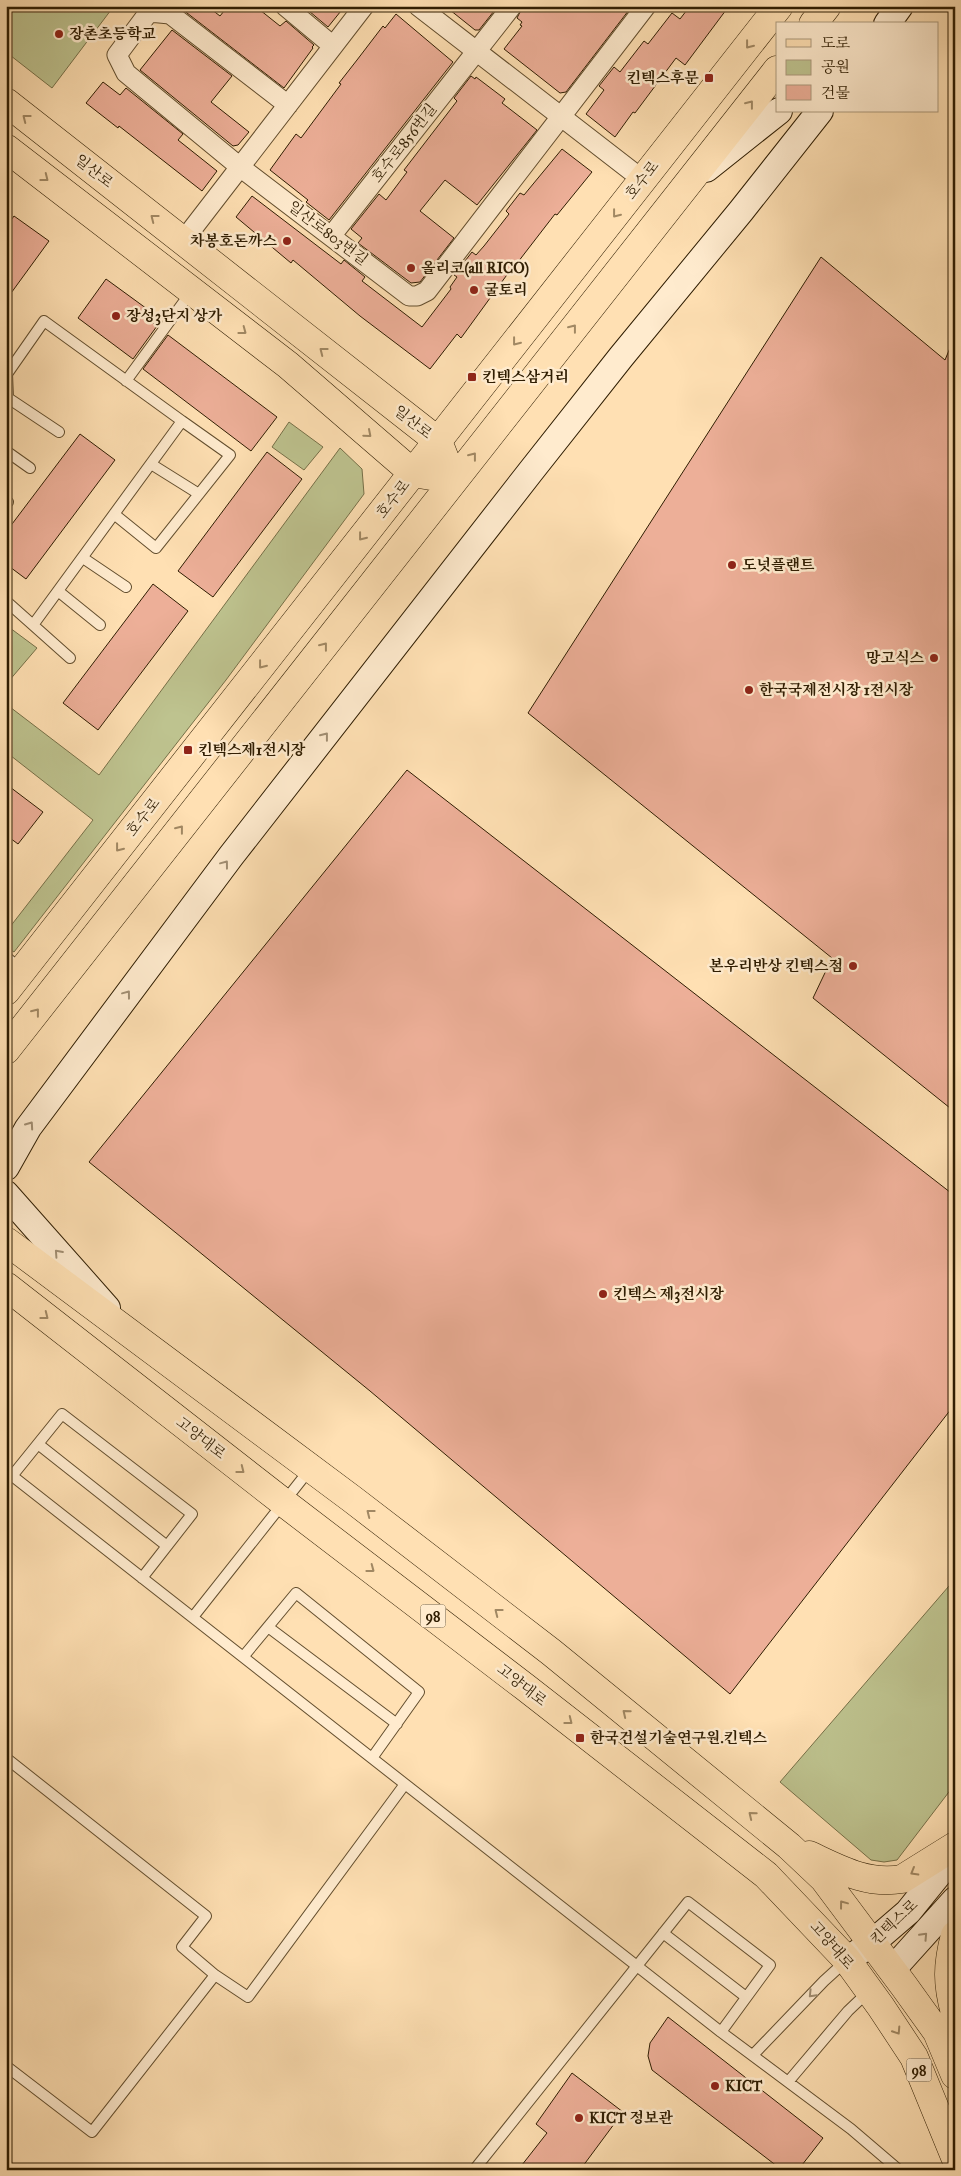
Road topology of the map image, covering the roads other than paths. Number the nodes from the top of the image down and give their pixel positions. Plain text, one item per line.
1 (285, 6) edge
2 (364, 6) edge
3 (418, 6) edge
4 (512, 6) edge
5 (646, 6) edge
6 (779, 6) edge
7 (827, 6) edge
8 (900, 6) edge
9 (815, 22) edge
10 (888, 22) edge
11 (333, 46) junction
12 (477, 52) junction
13 (776, 71) edge
14 (6, 102) edge
15 (288, 105) junction
16 (778, 112) edge
17 (819, 112) edge
18 (560, 116) junction
19 (6, 148) edge
20 (240, 167) junction
21 (643, 180) junction
22 (688, 184) junction
23 (332, 235) junction
24 (183, 241) junction
25 (191, 292) junction
26 (540, 311) junction
27 (298, 374) junction
28 (356, 377) junction
29 (126, 381) junction
30 (518, 399) junction
31 (7, 400) edge
32 (182, 421) junction
33 (59, 432) dead end
34 (438, 441) junction
35 (6, 451) edge
36 (151, 464) junction
37 (30, 468) dead end
38 (413, 472) junction
39 (454, 481) junction
40 (199, 494) junction
41 (114, 514) junction
42 (83, 558) junction
43 (126, 588) dead end
44 (58, 591) junction
45 (6, 601) edge
46 (33, 625) junction
47 (100, 625) dead end
48 (70, 658) dead end
49 (12, 973) edge
50 (6, 1050) edge
51 (6, 1167) edge
52 (6, 1194) edge
53 (6, 1241) edge
54 (6, 1286) edge
55 (126, 1329) junction
56 (38, 1444) junction
57 (311, 1468) junction
58 (9, 1474) edge
59 (283, 1502) junction
60 (167, 1546) junction
61 (142, 1578) junction
62 (192, 1617) junction
63 (268, 1627) junction
64 (243, 1657) junction
65 (397, 1724) junction
66 (6, 1758) edge
67 (372, 1758) junction
68 (405, 1784) junction
69 (789, 1846) junction
70 (955, 1846) edge
71 (955, 1854) edge
72 (955, 1900) edge
73 (663, 1933) junction
74 (955, 1935) edge
75 (872, 1943) junction
76 (847, 1960) junction
77 (636, 1965) junction
78 (892, 1970) junction
79 (215, 1975) junction
80 (869, 1991) junction
81 (746, 1997) junction
82 (955, 2013) edge
83 (721, 2032) junction
84 (753, 2055) junction
85 (6, 2066) edge
86 (955, 2074) edge
87 (788, 2082) junction
88 (955, 2157) edge
89 (474, 2170) edge
90 (899, 2170) edge

1 - 11 street
2 - 11 street
3 - 12 street
4 - 12 street, 호수로856번길
5 - 18 street
6 -> 21 main road, 호수로
7 - 9 main road
8 - 10 main road
11 - 15 street
12 - 18 street
12 - 23 street, 호수로856번길
22 -> 13 main road
24 -> 14 main road, 일산로
15 - 20 street
15 - 20 street, 일산로803번길
16 - 22 main road
51 -> 17 main road
18 - 21 street
18 - 23 street, 일산로803번길
19 -> 25 main road
20 - 23 street, 일산로803번길
20 - 24 street
21 -> 26 main road, 호수로
30 -> 22 main road
28 -> 24 main road, 일산로
25 -> 27 main road
25 - 29 lane
26 - 30 main road
26 -> 34 main road, 호수로
27 - 28 main road
27 -> 38 main road
28 - 34 main road, 일산로
29 - 31 lane
29 - 32 lane
39 -> 30 main road
31 - 33 lane
32 - 36 lane
32 - 40 lane
34 - 38 main road, 호수로
34 - 39 main road, 일산로
35 - 37 lane
36 - 40 lane
36 - 41 lane
38 - 39 main road
38 -> 49 main road, 호수로
50 -> 39 main road
40 - 41 lane
41 - 42 lane
42 - 43 lane
42 - 44 lane
44 - 46 lane
44 - 47 lane
45 - 46 lane
46 - 48 lane
55 -> 52 main road
53 - 55 main road, 고양대로 / 98
54 -> 59 main road, 고양대로 / 98
55 - 57 main road, 고양대로 / 98
56 - 58 lane
56 - 60 lane
56 - 60 lane
57 - 59 lane
69 -> 57 main road, 고양대로 / 98
58 - 61 lane
59 - 62 lane
59 -> 76 main road, 고양대로 / 98
60 - 61 lane
61 - 62 lane
62 - 64 lane
63 - 64 lane
63 - 65 lane
63 - 65 lane
64 - 67 lane
65 - 67 lane
66 - 79 lane
67 - 68 lane
68 - 77 lane
68 - 79 lane
70 -> 69 main road
75 -> 69 main road, 고양대로 / 98
71 - 75 main road, 킨텍스로
78 -> 72 main road, 킨텍스로
73 - 77 lane
73 - 81 lane
73 - 81 lane
74 - 82 main road
75 - 76 main road, 킨텍스로
75 - 78 main road, 고양대로 / 98
76 - 80 main road, 고양대로 / 98
76 -> 84 lane
77 - 83 lane
77 - 89 lane
78 - 80 main road, 킨텍스로
78 - 86 main road, 고양대로 / 98
79 - 85 lane
80 - 87 lane
80 -> 88 main road, 고양대로 / 98
81 - 83 lane
83 - 84 lane
84 - 87 lane
87 - 90 lane

